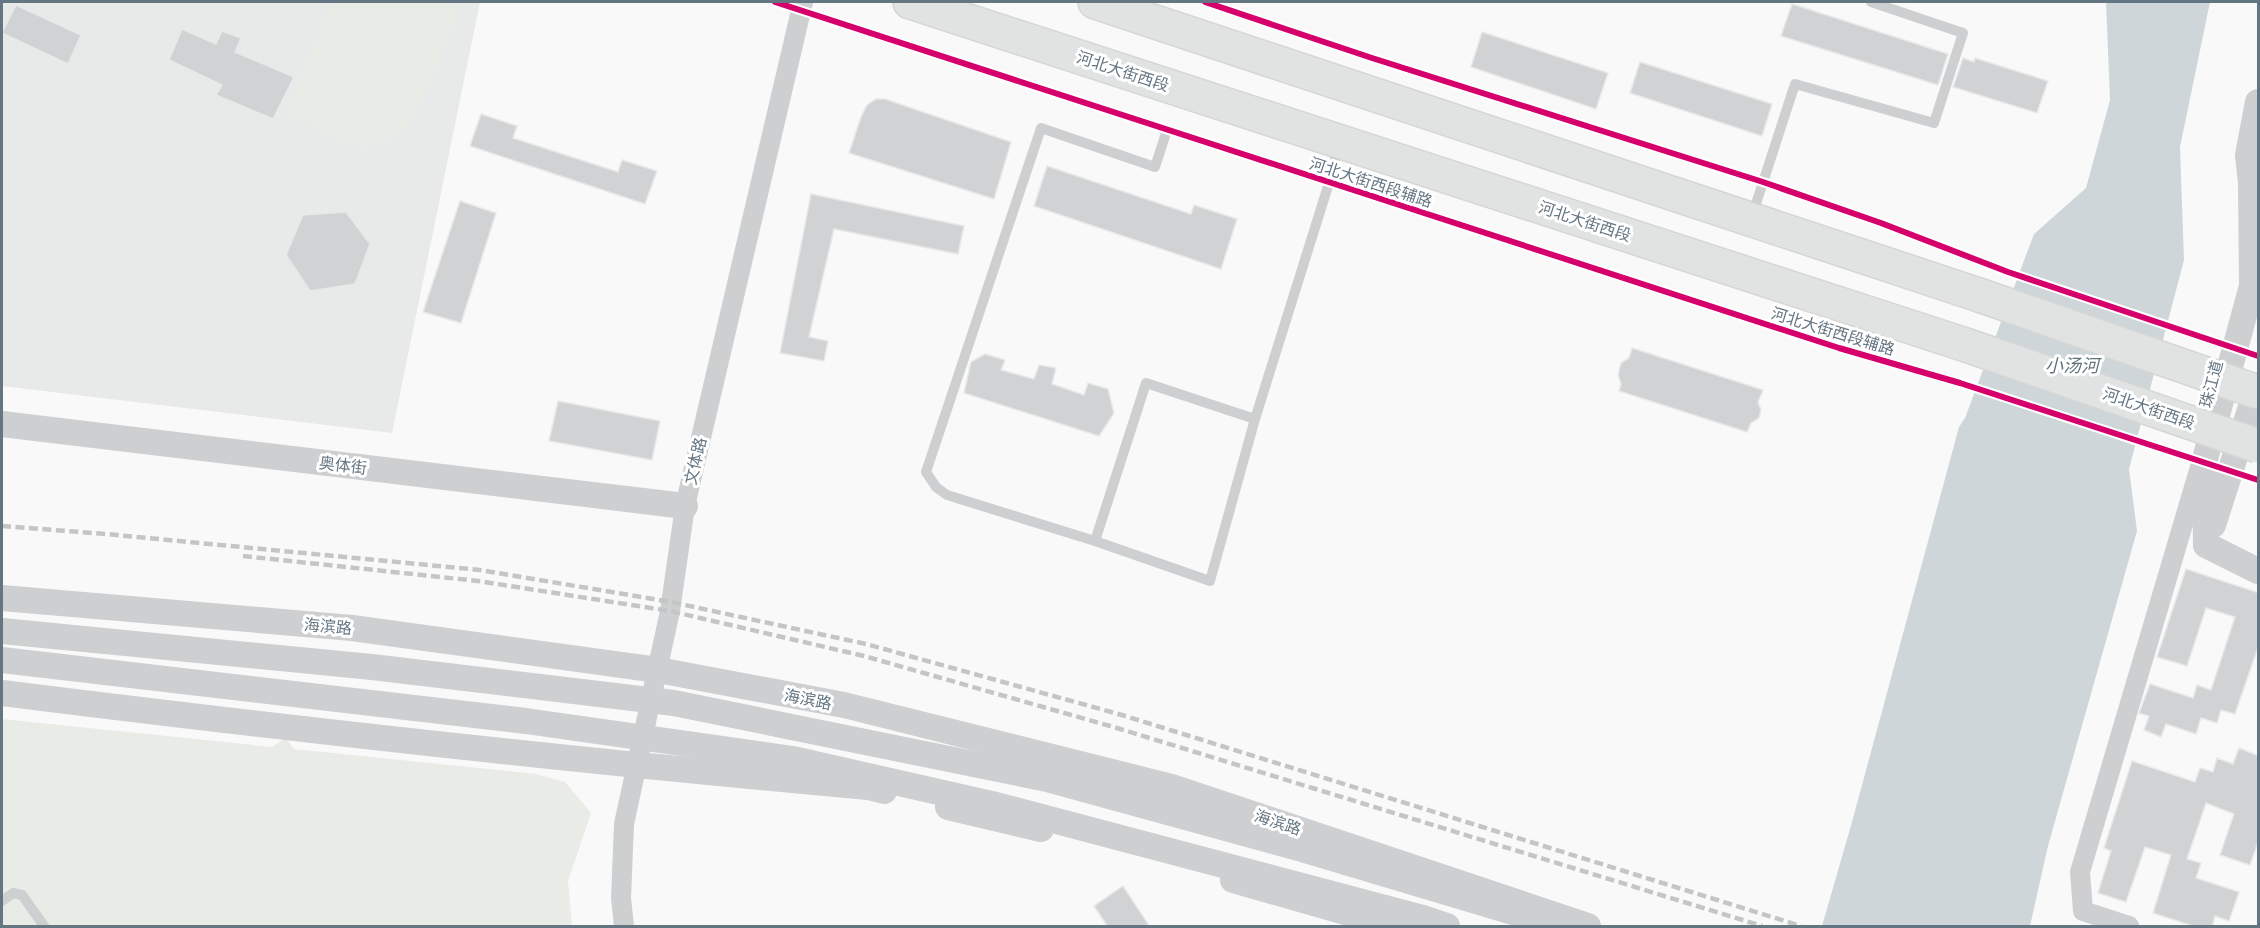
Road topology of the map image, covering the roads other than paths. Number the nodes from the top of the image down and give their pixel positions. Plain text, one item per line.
1 (803, 2) edge
2 (910, 2) edge
3 (1095, 2) edge
4 (1871, 2) edge
5 (2259, 102) edge
6 (1167, 130) dead end
7 (1340, 141) junction
8 (2255, 210) edge
9 (1751, 219) junction
10 (2259, 386) edge
11 (2259, 392) edge
12 (1255, 419) junction
13 (2, 424) edge
14 (2259, 446) edge
15 (2202, 461) dead end
16 (685, 506) junction
17 (1095, 541) junction
18 (2206, 545) junction
19 (2259, 571) edge
20 (2, 598) edge
21 (2, 631) edge
22 (2, 660) edge
23 (658, 670) junction
24 (2, 693) edge
25 (637, 766) junction
26 (2, 901) edge
27 (44, 927) edge
28 (624, 927) edge
29 (1394, 927) edge
30 (1448, 927) edge
31 (1551, 927) edge
32 (1588, 927) edge
33 (2129, 927) edge

1 - 16 street, 文体路
2 - 7 highway, 河北大街西段
3 - 9 highway
4 - 9 lane
5 - 8 street, 珠江道
6 - 17 lane
7 - 12 lane
7 - 14 highway, 河北大街西段, bridge
8 - 18 street, 珠江道
9 - 11 highway, bridge
10 - 18 street
12 - 17 lane
12 - 17 lane
13 - 16 street, 奥体街
15 - 33 street
16 - 23 street, 文体路
18 - 19 street
20 - 23 street, 海滨路
21 - 31 street, 海滨路, bridge
22 - 30 street, bridge
23 - 25 street, 文体路
23 - 32 street, 海滨路
24 - 25 street
25 - 28 street, 文体路
25 - 29 street
26 - 27 lane

